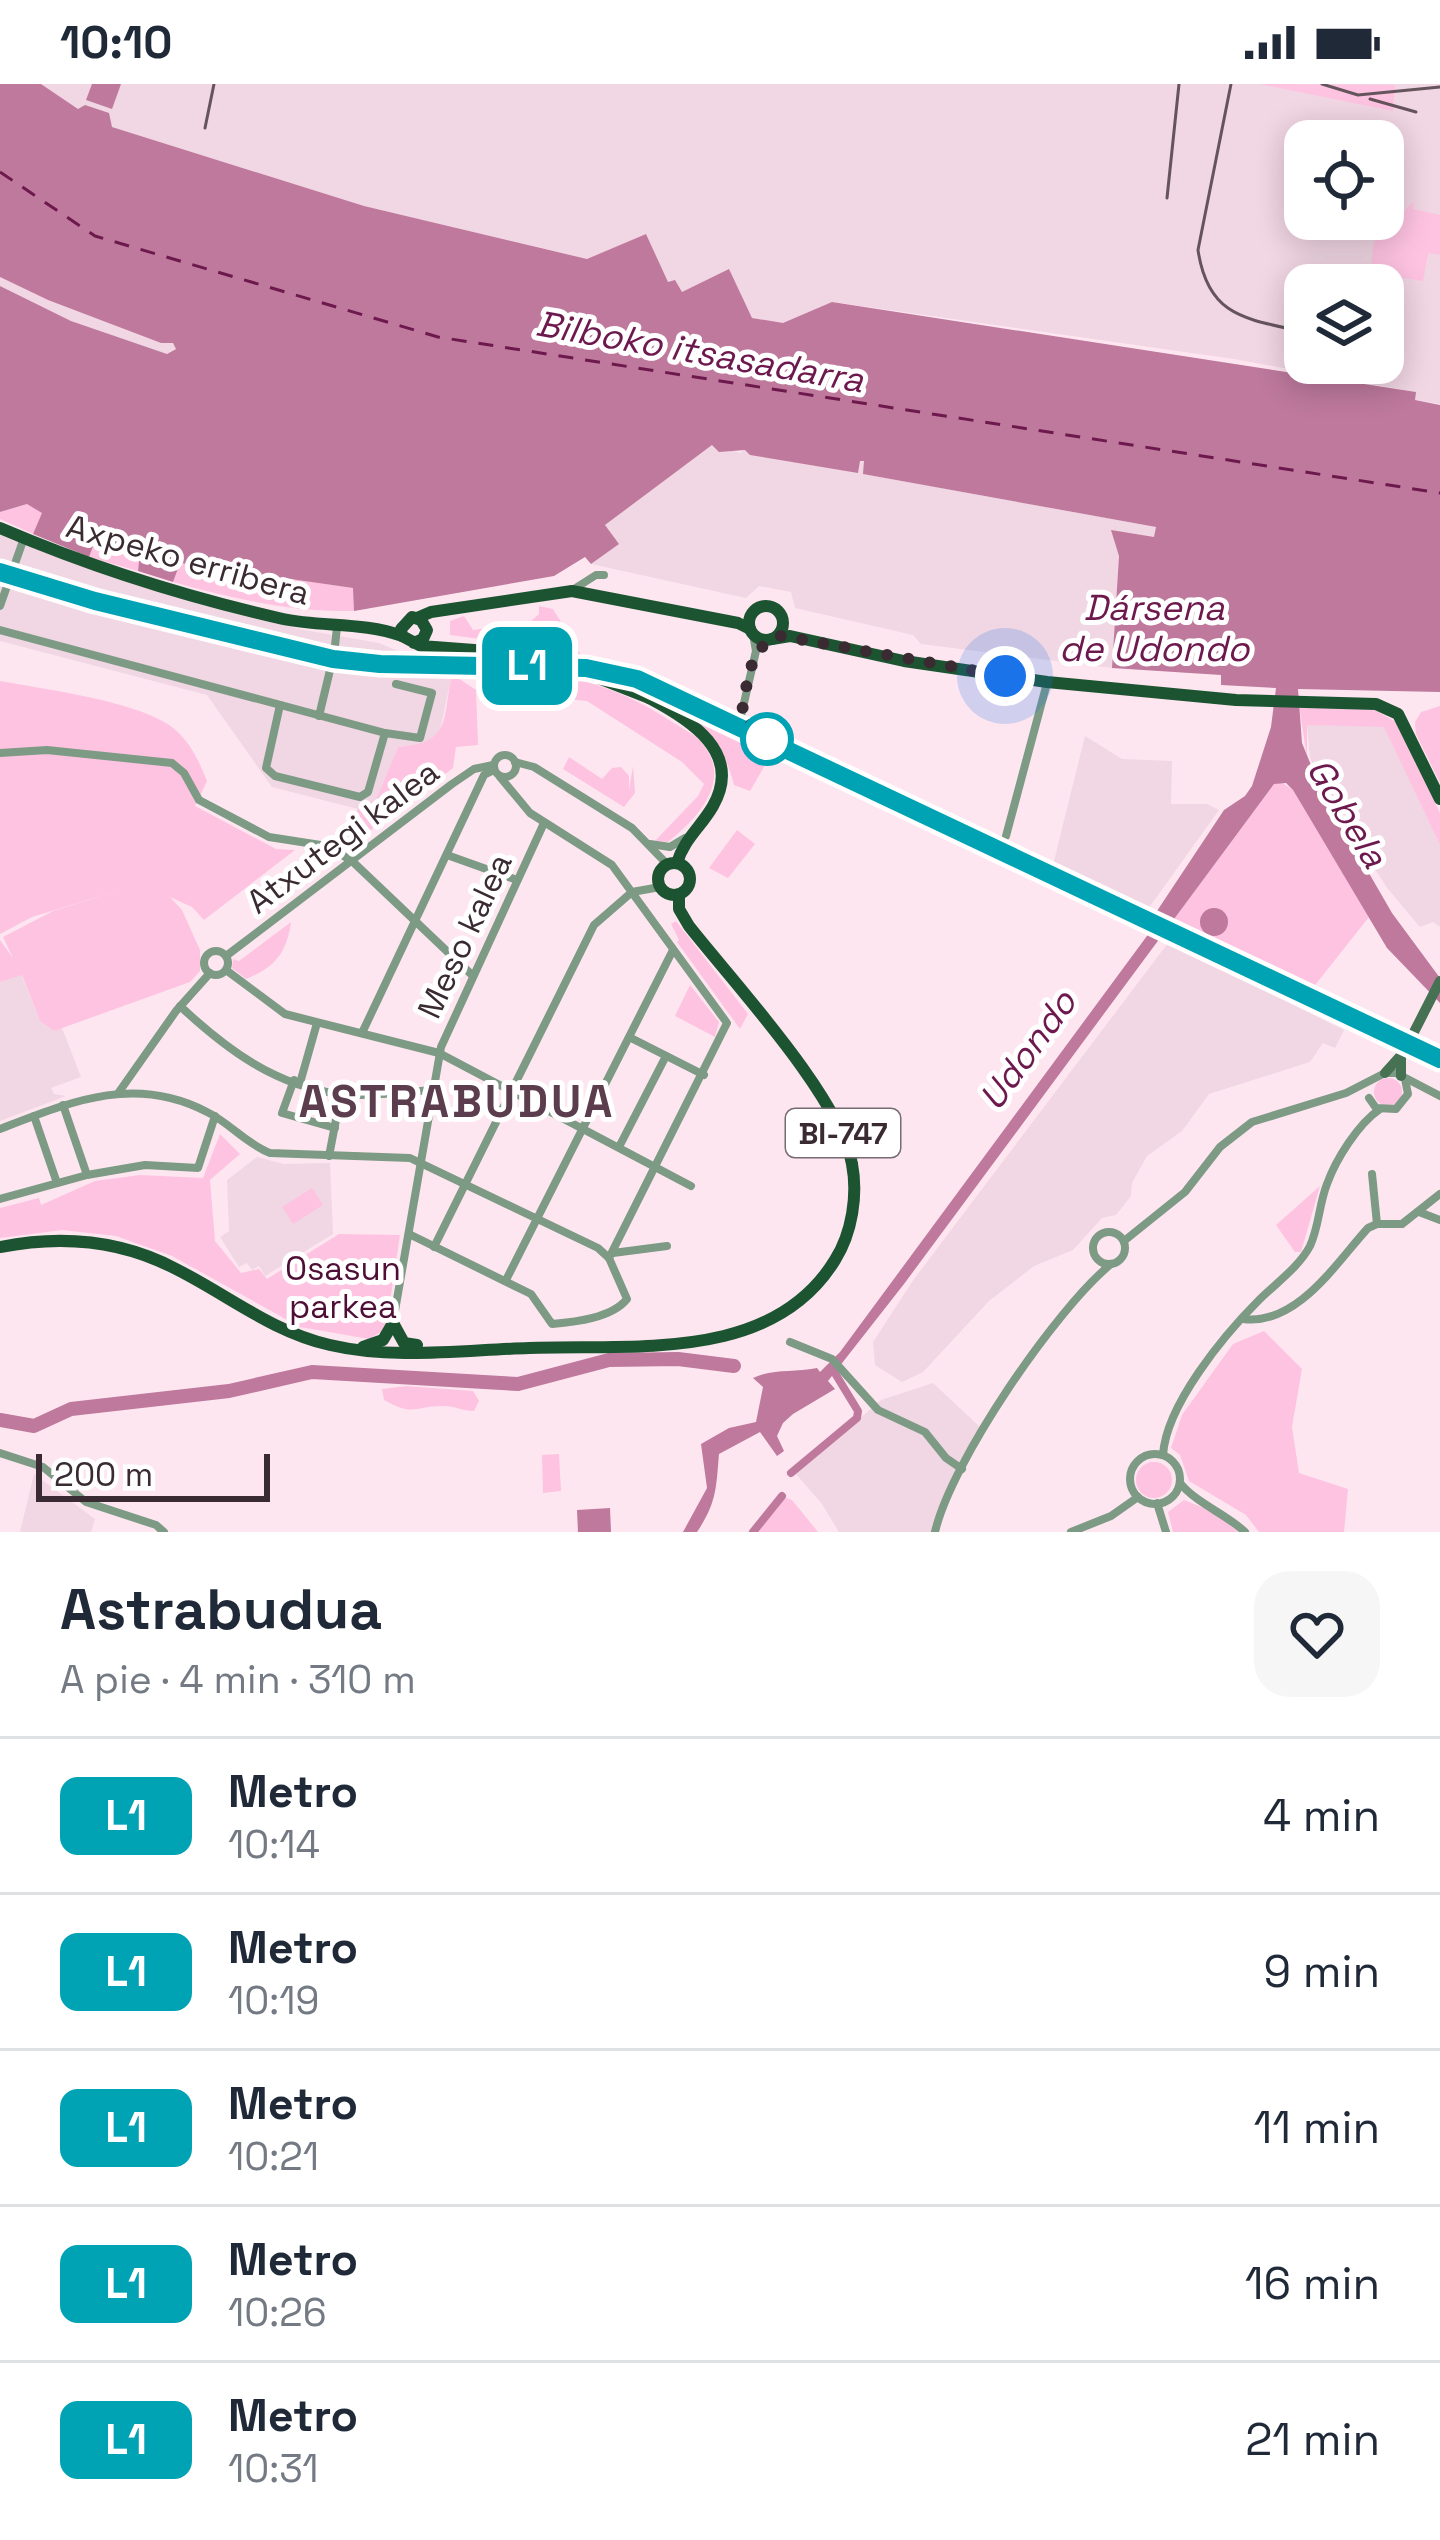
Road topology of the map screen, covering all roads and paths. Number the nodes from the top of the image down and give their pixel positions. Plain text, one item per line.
1 (0, 528) edge
2 (25, 538) junction
3 (604, 575) dead end
4 (572, 591) junction
5 (601, 596) junction
6 (0, 606) edge
7 (754, 611) junction
8 (719, 620) junction
9 (783, 621) junction
10 (337, 627) junction
11 (0, 630) edge
12 (415, 630) junction
13 (760, 635) junction
14 (813, 642) junction
15 (334, 655) dead end
16 (331, 666) dead end
17 (1047, 682) junction
18 (396, 684) dead end
19 (280, 705) junction
20 (319, 716) junction
21 (741, 716) dead end
22 (385, 733) junction
23 (0, 753) edge
24 (515, 762) junction
25 (496, 771) junction
26 (1440, 799) edge
27 (544, 823) junction
28 (691, 833) junction
29 (1006, 836) dead end
30 (650, 844) junction
31 (447, 855) junction
32 (352, 861) junction
33 (672, 863) junction
34 (517, 880) junction
35 (660, 887) junction
36 (632, 892) junction
37 (679, 895) junction
38 (416, 920) junction
39 (673, 949) junction
40 (226, 956) junction
41 (226, 970) junction
42 (210, 973) junction
43 (472, 975) junction
44 (1440, 981) edge
45 (180, 1006) junction
46 (317, 1023) junction
47 (362, 1033) junction
48 (631, 1038) junction
49 (439, 1053) junction
50 (1402, 1055) junction
51 (666, 1056) junction
52 (1385, 1073) junction
53 (704, 1075) junction
54 (132, 1076) junction
55 (1403, 1078) junction
56 (297, 1081) junction
57 (1370, 1084) junction
58 (433, 1090) junction
59 (512, 1090) junction
60 (119, 1092) junction
61 (100, 1093) junction
62 (340, 1094) junction
63 (1346, 1094) junction
64 (140, 1095) junction
65 (1438, 1095) edge
66 (1369, 1098) junction
67 (1406, 1100) junction
68 (62, 1106) junction
69 (1380, 1109) junction
70 (34, 1116) junction
71 (215, 1116) junction
72 (335, 1128) junction
73 (584, 1128) junction
74 (0, 1129) edge
75 (620, 1145) junction
76 (329, 1156) junction
77 (420, 1160) junction
78 (657, 1166) junction
79 (1372, 1174) dead end
80 (87, 1175) junction
81 (57, 1183) junction
82 (464, 1183) junction
83 (691, 1186) dead end
84 (1440, 1194) edge
85 (0, 1199) edge
86 (1419, 1212) junction
87 (538, 1218) junction
88 (1440, 1220) edge
89 (1377, 1224) junction
90 (409, 1234) junction
91 (1124, 1240) junction
92 (667, 1246) dead end
93 (0, 1247) edge
94 (434, 1247) junction
95 (611, 1256) junction
96 (1096, 1256) junction
97 (1112, 1264) junction
98 (506, 1280) junction
99 (1092, 1282) junction
100 (1241, 1318) junction
101 (391, 1327) junction
102 (790, 1342) dead end
103 (352, 1349) junction
104 (472, 1350) junction
105 (401, 1352) junction
106 (0, 1453) edge
107 (1159, 1455) junction
108 (962, 1469) junction
109 (1180, 1482) junction
110 (1189, 1494) junction
111 (1174, 1495) junction
112 (1138, 1497) junction
113 (1157, 1503) junction
114 (1096, 1528) edge
115 (164, 1532) edge
116 (937, 1532) edge
117 (1071, 1532) edge
118 (1166, 1532) edge
119 (1245, 1532) edge

1 - 2 main road, Axpeko erribera
2 - 6 street, Axpeko erribera
2 - 10 main road, Axpeko erribera
3 - 4 street
4 - 5 main road, Axpeko erribera
4 - 12 main road, Axpeko erribera
5 - 8 main road, Axpeko erribera
5 - 12 main road, Axpeko erribera
7 - 8 main road, Axpeko erribera
7 - 9 main road, Axpeko erribera
7 - 13 main road
8 - 13 main road, Axpeko erribera
9 - 13 main road
9 - 14 main road, Axpeko erribera
10 - 12 main road, Axpeko erribera
10 - 15 street, Axpeko erribera
11 - 19 street
12 - 28 main road, BI-747, bridge
13 - 14 main road, Axpeko erribera
13 - 21 street
14 - 17 main road, Axpeko erribera
16 - 20 street
17 - 26 main road, Axpeko erribera
17 - 29 street
18 - 22 street
19 - 20 street
19 - 22 street
20 - 22 street
23 - 32 street
24 - 25 street
24 - 25 street
24 - 30 street
25 - 27 street, Meso kalea
25 - 31 street
25 - 32 street, Atxutegi kalea
27 - 34 street, Meso kalea
27 - 36 street
28 - 30 street
28 - 33 main road, BI-747
30 - 33 street
31 - 34 street
31 - 38 street
32 - 38 street
32 - 40 street, Atxutegi kalea
33 - 35 main road, BI-747
33 - 37 main road, BI-747
34 - 43 street, Meso kalea
35 - 36 street
35 - 37 main road
36 - 39 street
36 - 59 street
37 - 104 main road, BI-747
38 - 43 street
38 - 47 street
39 - 48 street
39 - 53 street
40 - 41 street
40 - 42 street
41 - 42 street
41 - 46 street
42 - 45 street
43 - 49 street, Meso kalea
44 - 50 street, bridge
45 - 54 street
45 - 56 street
46 - 47 street
46 - 56 street
47 - 49 street
48 - 51 street
48 - 73 street
49 - 58 street, Meso kalea
49 - 59 street
50 - 52 street
50 - 55 street
51 - 53 street
51 - 75 street
52 - 55 street
52 - 57 street
53 - 78 street
54 - 60 street
54 - 61 street
54 - 64 street
55 - 65 street
55 - 67 street
56 - 62 street
56 - 72 street
57 - 63 street
57 - 66 street
58 - 62 street
58 - 77 street, Meso kalea
59 - 73 street
59 - 82 street
60 - 61 street
60 - 64 street
61 - 68 street
62 - 72 street
63 - 66 street
63 - 91 street
64 - 71 street
65 - 67 street
66 - 69 street
67 - 69 street
68 - 70 street
68 - 80 street
69 - 100 street
70 - 74 street
70 - 81 street
71 - 76 street
71 - 80 street
72 - 76 street
73 - 75 street
73 - 87 street
75 - 78 street
76 - 77 street
77 - 82 street
77 - 90 street, Meso kalea
78 - 83 street
78 - 95 street
79 - 89 street
80 - 81 street
81 - 85 street
82 - 87 street
82 - 94 street
84 - 86 street
86 - 88 street
86 - 89 street
87 - 95 street
87 - 98 street
89 - 100 street
90 - 94 street
90 - 101 street, Meso kalea
91 - 96 street
91 - 97 street
92 - 95 street
93 - 103 main road, BI-747
94 - 98 street
95 - 98 street
96 - 97 street
96 - 99 street
97 - 99 street
99 - 108 street
100 - 107 street
101 - 103 main road
101 - 104 main road
101 - 105 main road
102 - 108 street
103 - 105 main road, BI-747
104 - 105 main road, BI-747
106 - 115 street
107 - 109 street
107 - 112 street
108 - 116 street
109 - 110 street
109 - 111 street
110 - 111 street
110 - 119 street
111 - 113 street
112 - 113 street
112 - 114 street
113 - 118 street
114 - 117 street

